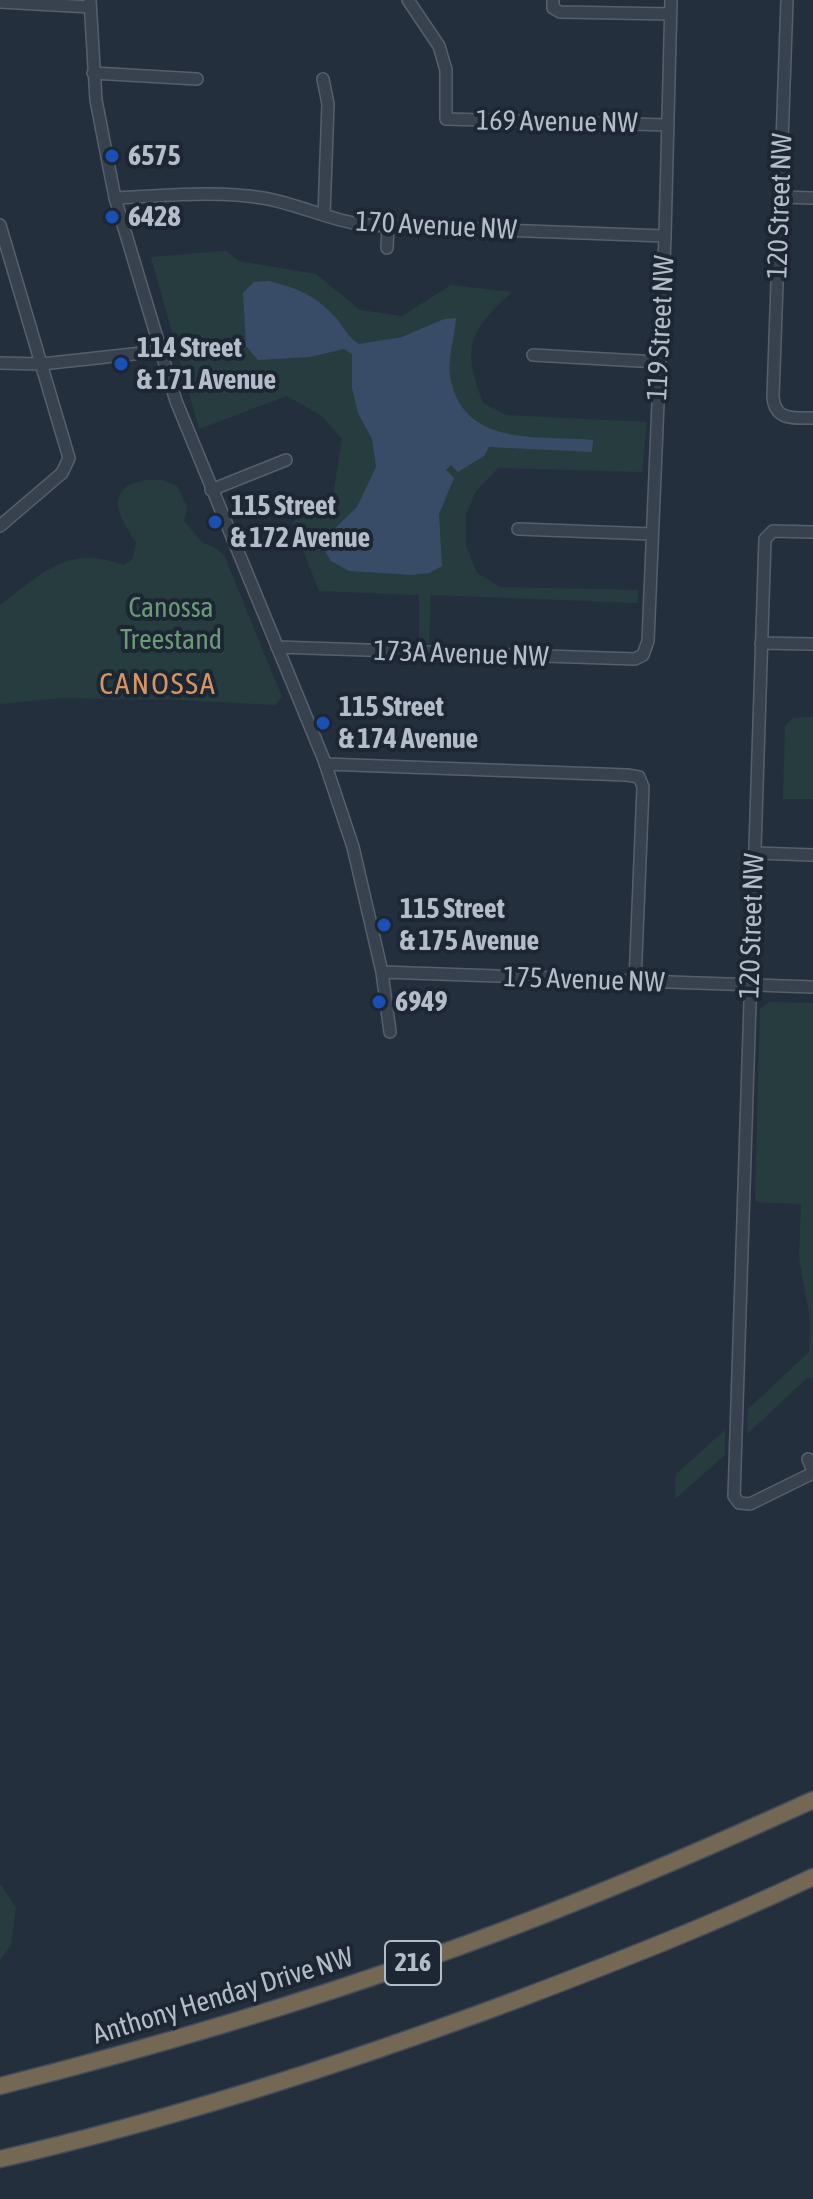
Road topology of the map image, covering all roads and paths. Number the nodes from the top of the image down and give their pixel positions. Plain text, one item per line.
1 (408, 0) edge
2 (671, 0) edge
3 (787, 0) edge
4 (0, 2) edge
5 (90, 3) edge
6 (553, 4) edge
7 (671, 14) junction
8 (93, 73) junction
9 (197, 79) dead end
10 (323, 79) dead end
11 (667, 125) junction
12 (780, 197) junction
13 (115, 198) junction
14 (813, 198) edge
15 (324, 215) junction
16 (0, 225) edge
17 (388, 226) junction
18 (665, 236) junction
19 (387, 248) dead end
20 (160, 351) junction
21 (533, 355) dead end
22 (658, 362) junction
23 (0, 363) edge
24 (42, 364) junction
25 (813, 418) edge
26 (286, 460) dead end
27 (211, 490) junction
28 (0, 526) edge
29 (518, 529) dead end
30 (813, 532) edge
31 (652, 534) junction
32 (761, 643) junction
33 (813, 644) edge
34 (277, 647) junction
35 (643, 655) joint
36 (325, 764) junction
37 (755, 853) junction
38 (813, 855) edge
39 (382, 972) junction
40 (635, 982) junction
41 (749, 985) junction
42 (813, 987) edge
43 (390, 1032) dead end
44 (811, 1468) edge
45 (813, 1800) edge
46 (813, 1877) edge
47 (0, 2086) edge
48 (0, 2159) edge

1 - 11 street, 169 Avenue NW
2 - 7 street, 119 Street NW
3 - 12 street, 120 Street NW
4 - 5 street
5 - 8 street
6 - 7 street
7 - 11 street, 119 Street NW
8 - 9 street
8 - 13 street
10 - 15 street
11 - 18 street, 119 Street NW
12 - 14 street
12 - 25 street, 120 Street NW
13 - 15 street, 170 Avenue NW
13 - 20 street
15 - 17 street, 170 Avenue NW
16 - 24 street
17 - 18 street, 170 Avenue NW
17 - 19 street
18 - 22 street, 119 Street NW
20 - 24 street
20 - 27 street
21 - 22 street
22 - 31 street, 119 Street NW
23 - 24 street
24 - 28 street
26 - 27 street
27 - 34 street
29 - 31 street
30 - 32 street, 120 Street NW
31 - 35 street, 119 Street NW
32 - 33 street
32 - 37 street, 120 Street NW
34 - 35 street, 173A Avenue NW
34 - 36 street
36 - 39 street
36 - 40 street
37 - 38 street
37 - 41 street, 120 Street NW
39 - 40 street, 175 Avenue NW
39 - 43 street
40 - 41 street, 175 Avenue NW
41 - 42 street, 175 Avenue NW
41 - 44 street, 120 Street NW
45 - 47 highway, Anthony Henday Drive NW / 216
46 - 48 highway, 216

